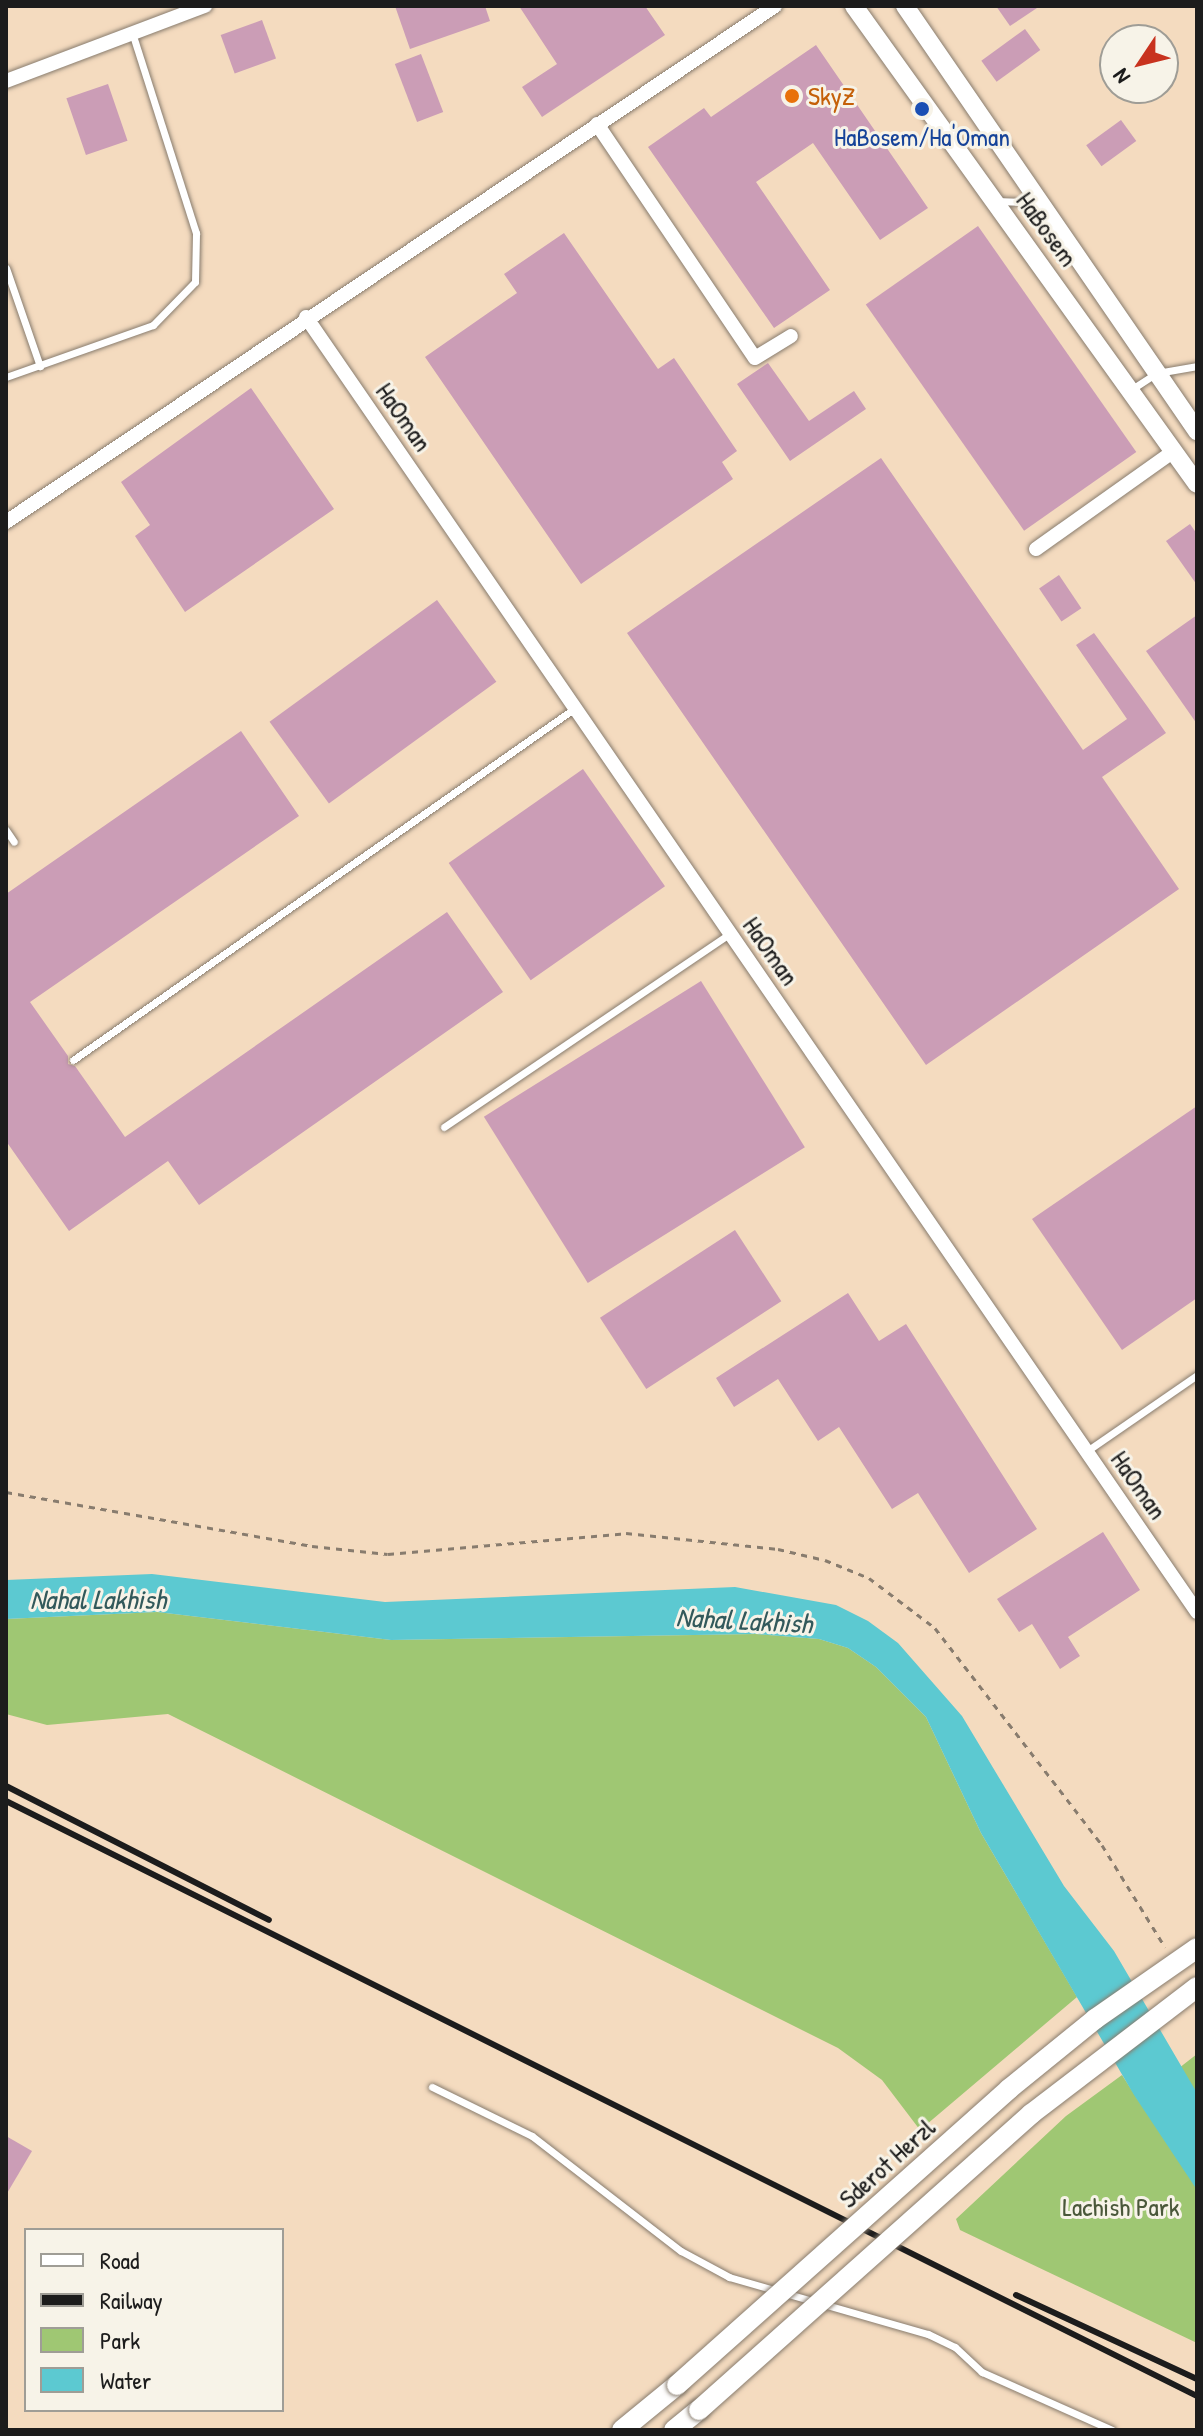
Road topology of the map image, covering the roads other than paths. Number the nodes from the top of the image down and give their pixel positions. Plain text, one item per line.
1 (205, 6) edge
2 (775, 6) edge
3 (854, 6) edge
4 (905, 6) edge
5 (133, 35) junction
6 (6, 81) edge
7 (597, 124) junction
8 (993, 199) junction
9 (1039, 201) junction
10 (6, 268) edge
11 (306, 317) junction
12 (791, 336) dead end
13 (40, 366) junction
14 (1197, 366) edge
15 (1157, 373) junction
16 (6, 377) edge
17 (1130, 390) junction
18 (1197, 431) edge
19 (1174, 451) junction
20 (1197, 484) edge
21 (6, 522) edge
22 (1036, 549) dead end
23 (575, 708) junction
24 (6, 830) edge
25 (14, 842) dead end
26 (730, 933) junction
27 (73, 1060) dead end
28 (444, 1127) dead end
29 (1197, 1375) edge
30 (1087, 1452) junction
31 (1197, 1612) edge
32 (1197, 1948) edge
33 (1197, 1987) edge
34 (432, 2087) dead end
35 (622, 2430) edge
36 (674, 2430) edge
37 (1112, 2430) edge

1 - 5 street
2 - 7 street
3 - 8 street, HaBosem
4 - 9 street, HaBosem
5 - 6 street
5 - 13 lane
7 - 11 street
7 - 12 street
8 - 9 lane
8 - 17 street, HaBosem
9 - 15 street, HaBosem
10 - 13 lane
11 - 21 street
11 - 23 street, HaOman
13 - 16 lane
14 - 15 lane
15 - 17 lane
15 - 18 street, HaBosem
17 - 19 street, HaBosem
19 - 20 street, HaBosem
19 - 22 street
23 - 26 street, HaOman
23 - 27 lane
24 - 25 lane
26 - 28 lane
26 - 30 street, HaOman
29 - 30 lane
30 - 31 street, HaOman
32 - 35 main road, Sderot Herzl, bridge
33 - 36 main road, bridge
34 - 37 lane

